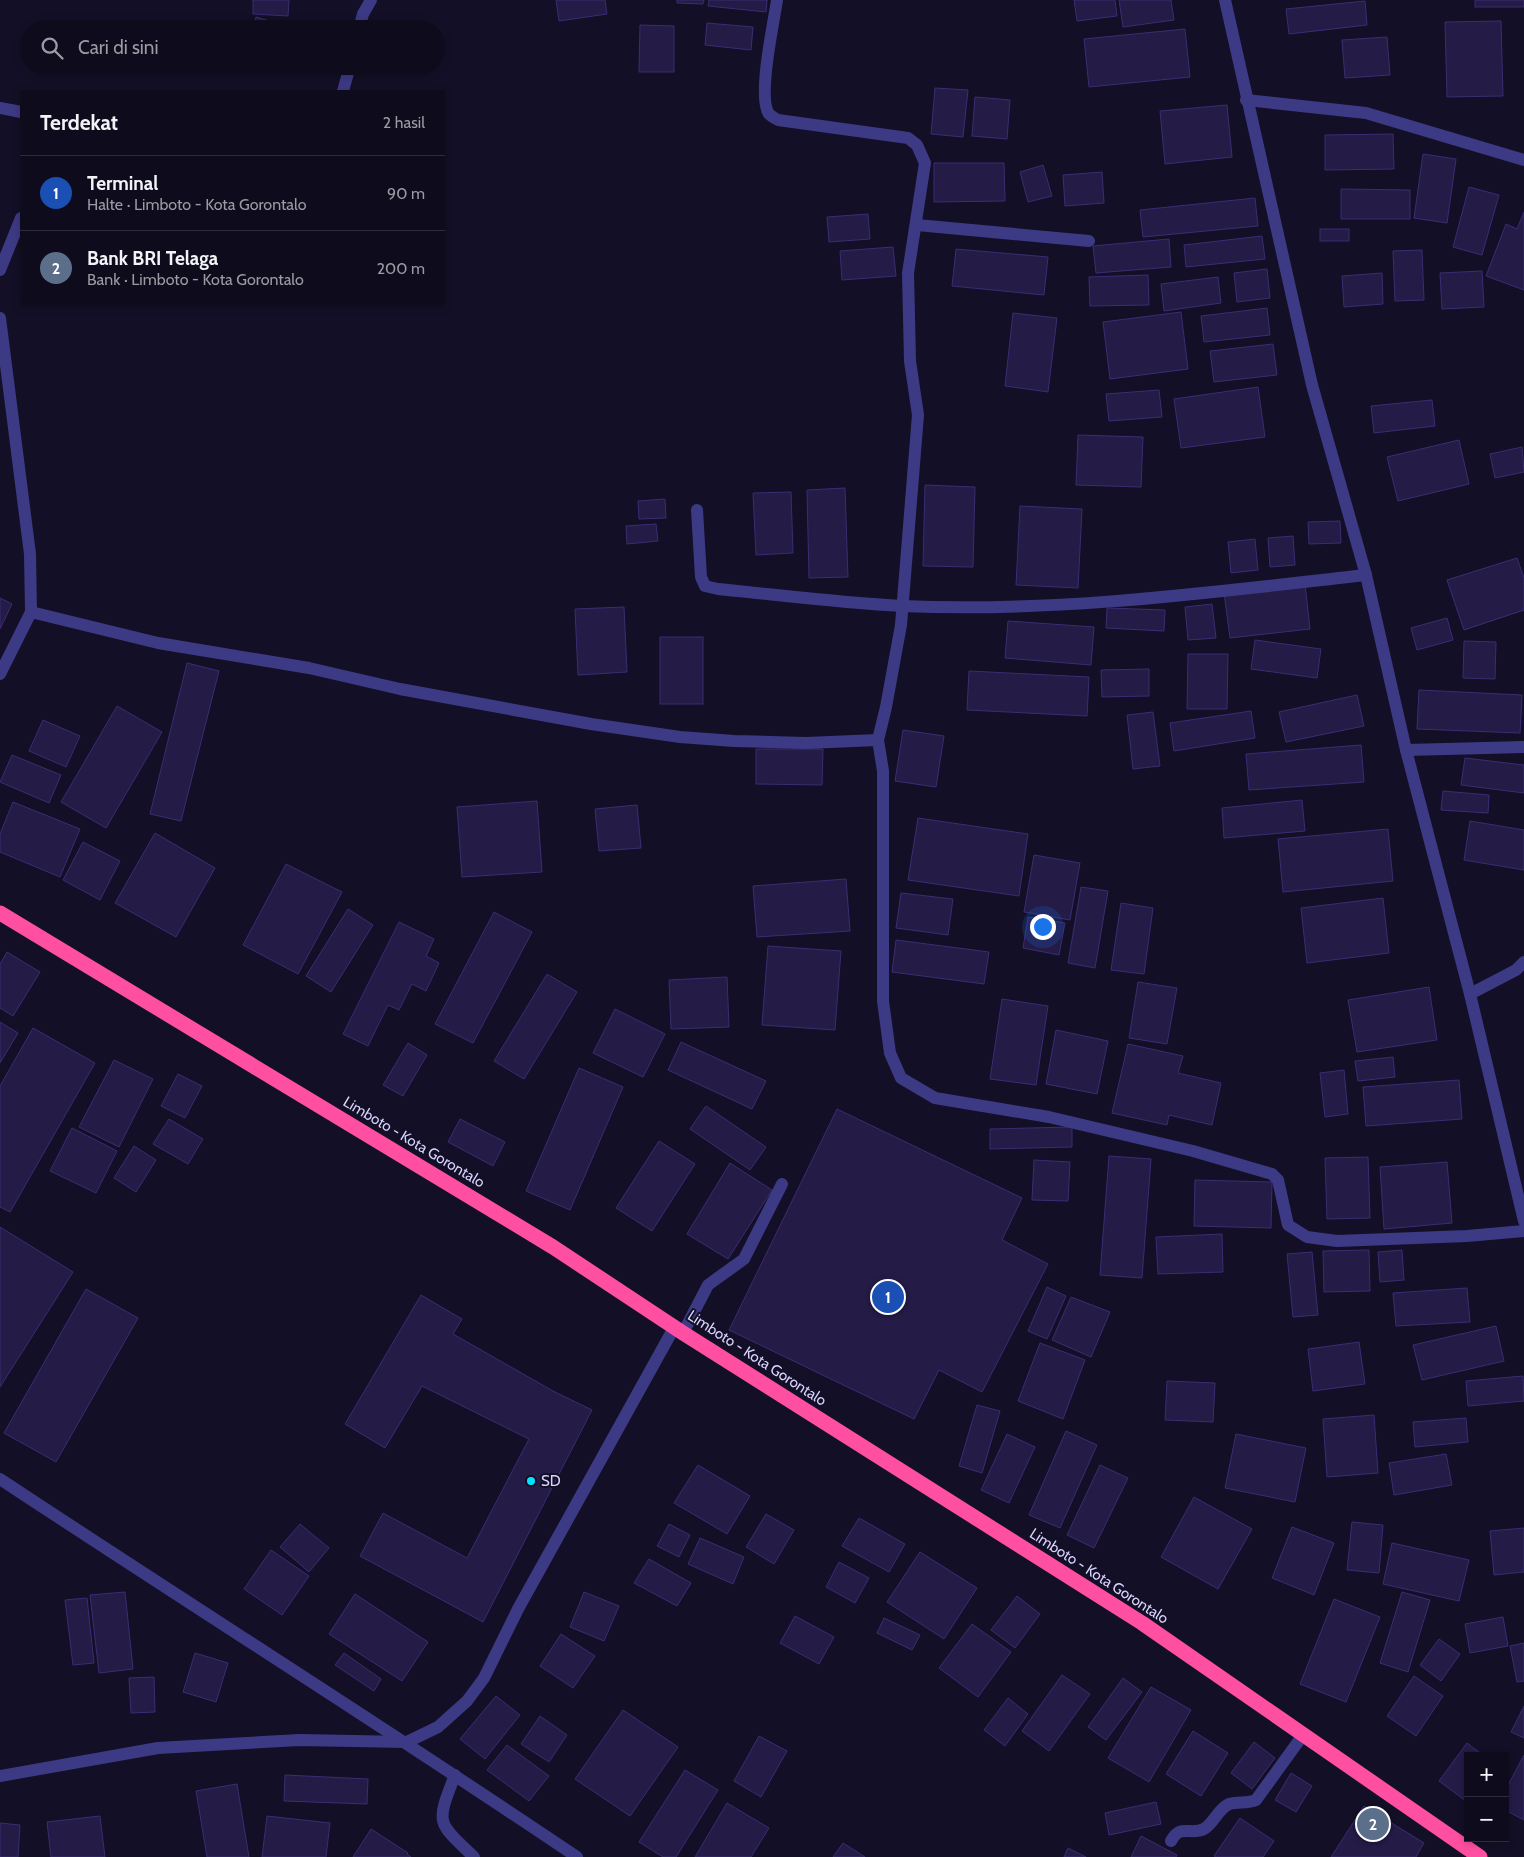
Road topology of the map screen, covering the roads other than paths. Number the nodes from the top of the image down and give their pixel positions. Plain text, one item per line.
1 (371, 0) edge
2 (777, 0) edge
3 (1224, 0) edge
4 (361, 20) edge
5 (347, 75) edge
6 (343, 90) edge
7 (1246, 100) junction
8 (0, 108) edge
9 (20, 112) edge
10 (1524, 160) edge
11 (20, 220) edge
12 (917, 225) junction
13 (1089, 241) dead end
14 (0, 270) edge
15 (0, 318) edge
16 (697, 510) dead end
17 (1366, 575) junction
18 (902, 606) junction
19 (31, 612) junction
20 (0, 674) edge
21 (878, 740) junction
22 (1524, 747) edge
23 (1406, 750) junction
24 (0, 913) edge
25 (1524, 962) edge
26 (1470, 994) junction
27 (782, 1184) dead end
28 (1524, 1221) edge
29 (1524, 1231) edge
30 (679, 1329) junction
31 (0, 1479) edge
32 (1303, 1735) junction
33 (407, 1742) junction
34 (455, 1775) junction
35 (0, 1776) edge
36 (1170, 1841) dead end
37 (474, 1857) edge
38 (577, 1857) edge
39 (1480, 1857) edge

1 - 4 street
2 - 12 street
3 - 7 street
5 - 6 street
7 - 10 street
7 - 17 street
8 - 9 street
11 - 14 street
12 - 13 street
12 - 18 street
15 - 19 street
16 - 18 street
17 - 18 street
17 - 23 street
18 - 21 street
19 - 20 street
19 - 21 street
21 - 29 street
22 - 23 street
23 - 26 street
24 - 30 highway, Limboto - Kota Gorontalo
25 - 26 street
26 - 28 street
27 - 30 street
30 - 32 highway, Limboto - Kota Gorontalo
30 - 33 street
31 - 33 street
32 - 36 street
32 - 39 highway, Limboto - Kota Gorontalo
33 - 34 street
33 - 35 street
34 - 37 street
34 - 38 street

